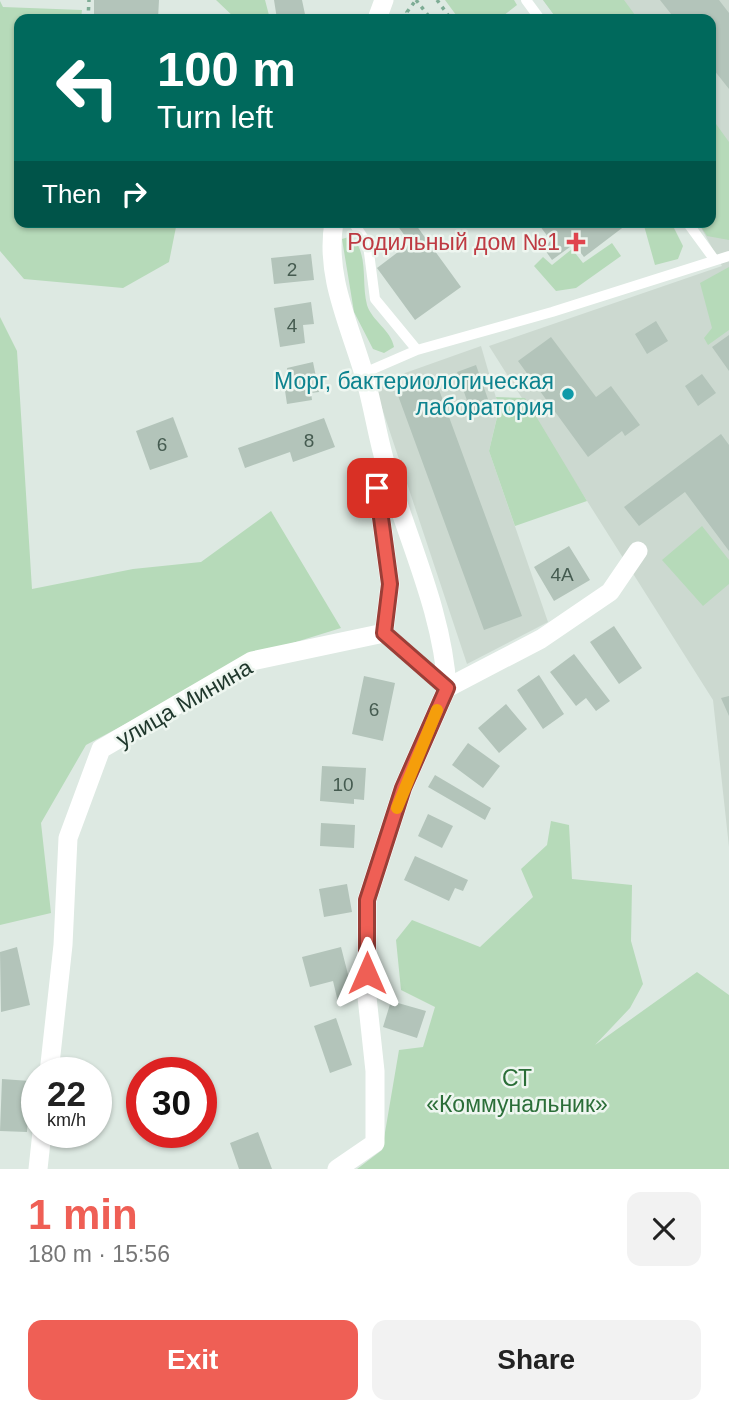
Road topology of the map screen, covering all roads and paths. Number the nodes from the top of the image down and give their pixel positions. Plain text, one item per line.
1 (416, 0) edge
2 (427, 14) edge
3 (334, 228) edge
4 (358, 228) edge
5 (691, 228) edge
6 (729, 256) edge
7 (714, 259) junction
8 (417, 350) junction
9 (364, 373) junction
10 (386, 467) junction
11 (638, 551) dead end
12 (384, 633) junction
13 (447, 688) junction
14 (51, 1057) edge
15 (40, 1148) edge
16 (38, 1169) edge
17 (337, 1169) edge

1 - 2 path
3 - 9 street
4 - 8 lane
5 - 7 lane
6 - 7 lane
7 - 8 lane
8 - 9 lane
9 - 10 street
10 - 12 street
10 - 13 street
11 - 13 street
12 - 13 lane
12 - 14 street, улица Минина
13 - 17 street
15 - 16 street

